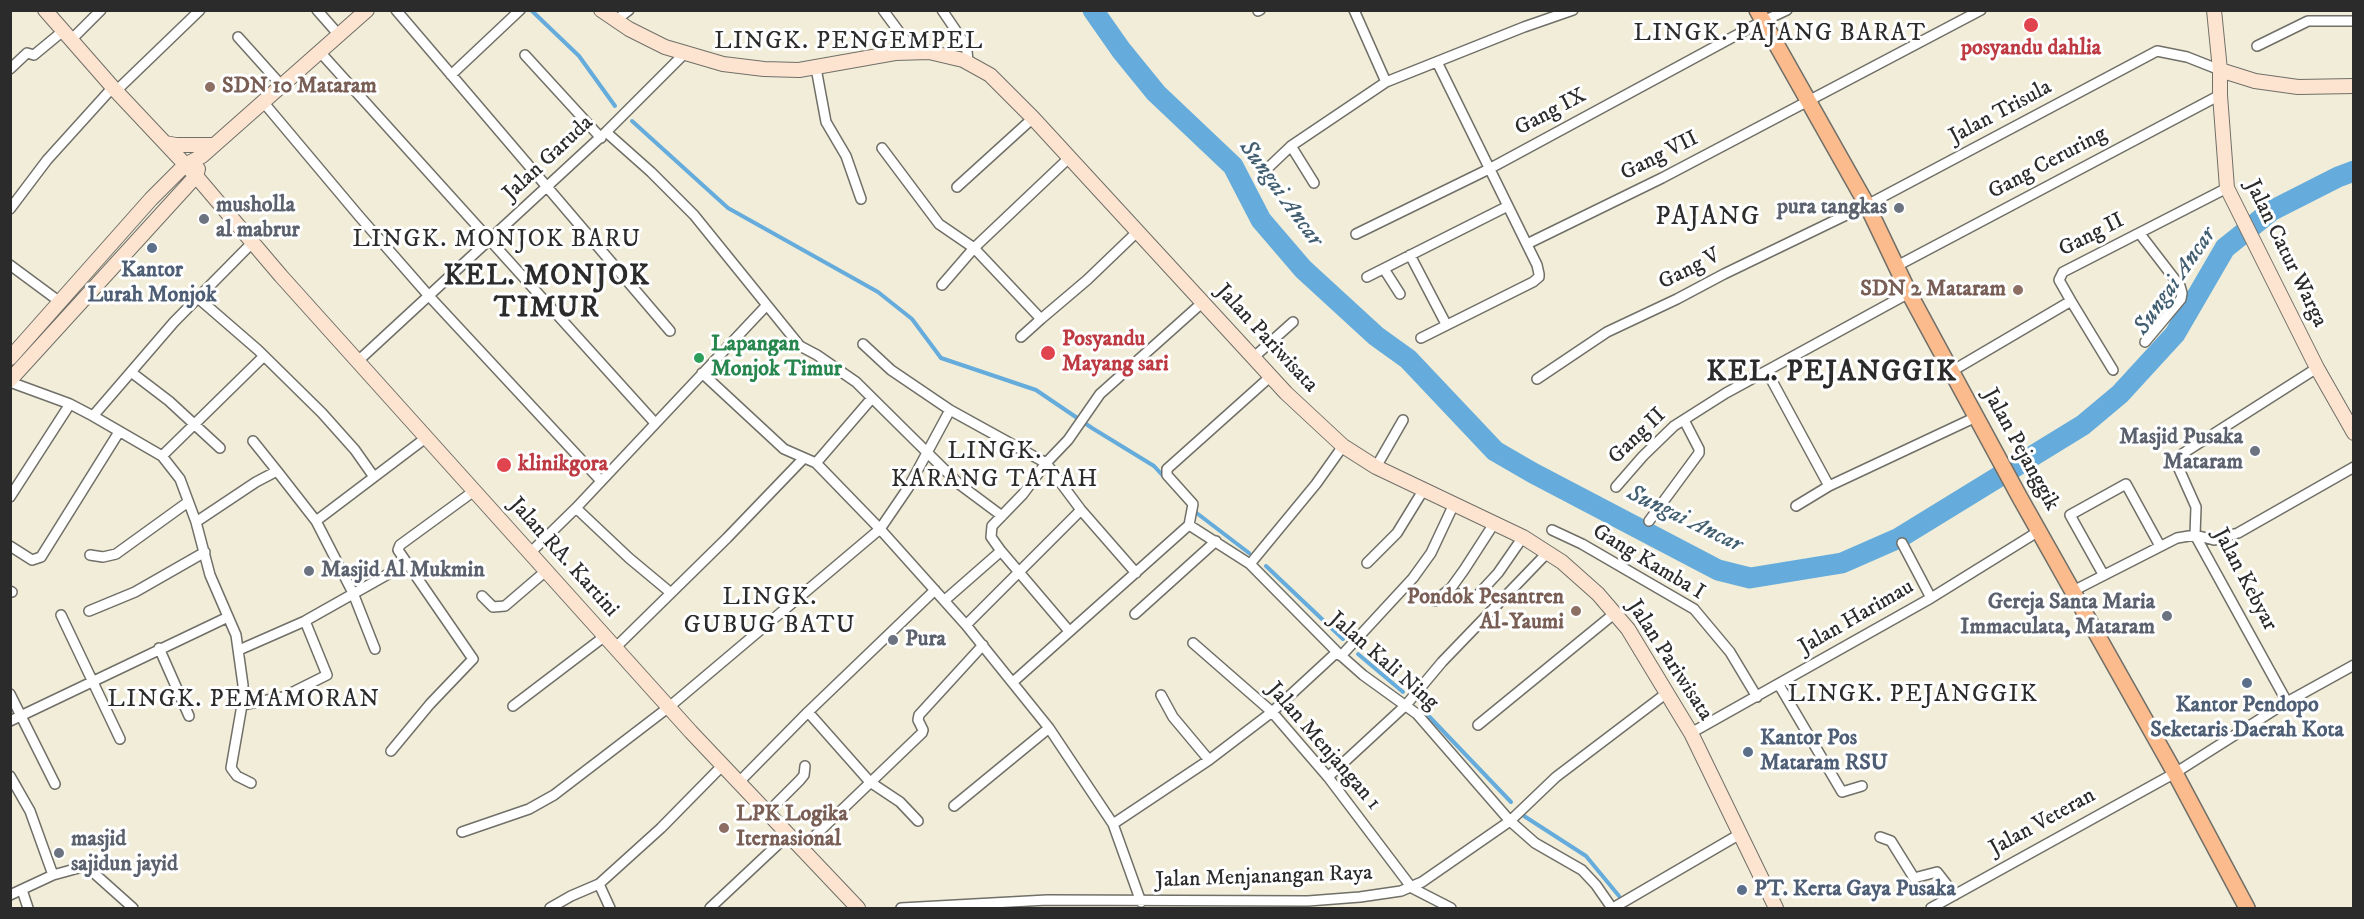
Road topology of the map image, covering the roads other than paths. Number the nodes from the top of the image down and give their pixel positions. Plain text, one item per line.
1 (45, 10) edge
2 (101, 10) edge
3 (200, 10) edge
4 (317, 10) edge
5 (367, 10) edge
6 (396, 10) edge
7 (520, 10) edge
8 (601, 10) edge
9 (628, 10) edge
10 (883, 10) edge
11 (942, 10) edge
12 (1354, 10) edge
13 (1574, 10) edge
14 (1787, 10) edge
15 (1982, 10) edge
16 (2214, 10) edge
17 (1760, 16) edge
18 (615, 21) junction
19 (2354, 21) edge
20 (67, 35) junction
21 (339, 35) junction
22 (238, 37) dead end
23 (2257, 46) dead end
24 (320, 52) junction
25 (914, 52) junction
26 (684, 54) junction
27 (525, 55) dead end
28 (968, 62) junction
29 (1437, 62) junction
30 (816, 68) junction
31 (10, 69) edge
32 (2220, 70) junction
33 (451, 75) junction
34 (1386, 82) junction
35 (282, 86) junction
36 (2354, 86) edge
37 (115, 89) junction
38 (2220, 95) junction
39 (1808, 100) junction
40 (264, 103) junction
41 (1033, 118) junction
42 (603, 135) junction
43 (165, 143) junction
44 (214, 145) junction
45 (1291, 146) junction
46 (882, 148) dead end
47 (202, 156) junction
48 (1070, 157) junction
49 (185, 165) junction
50 (1270, 166) dead end
51 (1489, 169) junction
52 (196, 176) junction
53 (1314, 183) dead end
54 (957, 187) dead end
55 (546, 188) junction
56 (2227, 188) junction
57 (861, 199) dead end
58 (1867, 205) junction
59 (1508, 206) junction
60 (10, 209) edge
61 (1137, 232) junction
62 (1356, 234) dead end
63 (2140, 234) junction
64 (489, 241) junction
65 (252, 243) junction
66 (1527, 244) junction
67 (974, 248) junction
68 (1410, 255) junction
69 (10, 265) edge
70 (1895, 267) junction
71 (1384, 269) junction
72 (1367, 277) dead end
73 (942, 285) dead end
74 (1909, 293) junction
75 (1400, 294) dead end
76 (429, 296) junction
77 (198, 298) junction
78 (2071, 301) junction
79 (60, 302) junction
80 (1203, 302) junction
81 (766, 306) junction
82 (1041, 319) junction
83 (1293, 322) dead end
84 (1446, 324) junction
85 (670, 331) dead end
86 (1021, 337) dead end
87 (1421, 338) dead end
88 (2145, 342) dead end
89 (863, 344) dead end
90 (264, 356) junction
91 (1254, 357) junction
92 (10, 358) edge
93 (358, 362) junction
94 (2317, 368) junction
95 (2113, 370) dead end
96 (1769, 371) junction
97 (1952, 371) junction
98 (130, 372) junction
99 (702, 373) junction
100 (1271, 376) junction
101 (1537, 379) dead end
102 (10, 381) edge
103 (872, 398) junction
104 (70, 404) junction
105 (950, 410) junction
106 (93, 416) junction
107 (1976, 417) junction
108 (1403, 420) dead end
109 (1683, 420) junction
110 (195, 423) junction
111 (655, 423) junction
112 (119, 432) junction
113 (2354, 433) edge
114 (426, 437) junction
115 (254, 441) dead end
116 (1343, 446) junction
117 (220, 448) dead end
118 (927, 451) junction
119 (162, 456) junction
120 (803, 459) junction
121 (1046, 463) junction
122 (816, 464) junction
123 (1376, 467) junction
124 (2354, 467) edge
125 (277, 471) junction
126 (374, 477) junction
127 (601, 481) junction
128 (1829, 486) junction
129 (1616, 487) dead end
130 (1424, 489) junction
131 (474, 490) junction
132 (10, 497) edge
133 (188, 502) junction
134 (1454, 504) junction
135 (1796, 506) dead end
136 (576, 508) junction
137 (1081, 510) junction
138 (1002, 516) junction
139 (316, 521) junction
140 (1190, 521) junction
141 (1649, 521) dead end
142 (196, 522) junction
143 (1495, 522) junction
144 (880, 529) junction
145 (1552, 530) dead end
146 (2039, 531) junction
147 (2195, 535) junction
148 (1523, 537) junction
149 (1216, 541) junction
150 (1902, 543) dead end
151 (10, 546) edge
152 (2160, 546) junction
153 (1001, 551) junction
154 (204, 552) junction
155 (531, 552) junction
156 (1548, 552) junction
157 (90, 555) dead end
158 (1367, 563) dead end
159 (406, 564) junction
160 (1250, 564) junction
161 (547, 570) junction
162 (1020, 573) junction
163 (1136, 573) junction
164 (2103, 574) junction
165 (935, 590) junction
166 (2073, 591) junction
167 (353, 593) junction
168 (671, 593) junction
169 (1459, 594) dead end
170 (482, 596) dead end
171 (1931, 598) junction
172 (945, 600) junction
173 (1435, 601) dead end
174 (89, 611) dead end
175 (1615, 613) junction
176 (61, 615) dead end
177 (1135, 615) dead end
178 (228, 617) junction
179 (305, 621) junction
180 (966, 624) junction
181 (1069, 631) junction
182 (605, 636) junction
183 (1193, 643) dead end
184 (983, 645) junction
185 (616, 647) junction
186 (159, 648) junction
187 (375, 649) dead end
188 (239, 650) junction
189 (1339, 654) junction
190 (2354, 665) edge
191 (92, 681) junction
192 (1013, 682) junction
193 (1779, 685) junction
194 (1668, 692) junction
195 (10, 694) edge
196 (1161, 695) dead end
197 (1757, 697) junction
198 (2287, 702) junction
199 (242, 705) junction
200 (1406, 705) junction
201 (513, 706) dead end
202 (669, 707) junction
203 (808, 712) junction
204 (1272, 712) junction
205 (21, 716) junction
206 (189, 716) dead end
207 (10, 721) edge
208 (1478, 724) dead end
209 (1049, 728) junction
210 (1691, 733) junction
211 (120, 739) dead end
212 (391, 751) dead end
213 (1209, 760) junction
214 (722, 766) junction
215 (805, 766) dead end
216 (2175, 773) junction
217 (10, 776) edge
218 (1328, 777) junction
219 (739, 782) junction
220 (870, 782) junction
221 (251, 783) dead end
222 (55, 784) dead end
223 (1862, 786) dead end
224 (954, 806) dead end
225 (768, 812) junction
226 (918, 821) dead end
227 (1510, 821) junction
228 (1113, 824) junction
229 (462, 832) dead end
230 (789, 834) junction
231 (1740, 834) junction
232 (1880, 837) dead end
233 (802, 848) junction
234 (53, 875) junction
235 (599, 884) junction
236 (1412, 888) junction
237 (22, 890) junction
238 (10, 895) edge
239 (1955, 895) junction
240 (1360, 897) junction
241 (1141, 902) junction
242 (1049, 904) edge
243 (1119, 905) edge
244 (1308, 905) edge
245 (1614, 908) edge
246 (28, 909) edge
247 (133, 909) edge
248 (550, 909) edge
249 (610, 909) edge
250 (710, 909) edge
251 (858, 909) edge
252 (901, 909) edge
253 (1361, 909) edge
254 (1450, 909) edge
255 (1776, 909) edge
256 (1931, 909) edge
257 (2247, 909) edge

1 - 20 street, Jalan RA. Kartini
2 - 20 street
3 - 37 street
4 - 21 street
5 - 21 street
6 - 33 street
7 - 33 street
8 - 18 street, Jalan Pariwisata
9 - 18 street
10 - 25 street
11 - 28 street
12 - 34 street
13 - 29 street
14 - 17 street, Gang IX
15 - 39 street, Gang VII
16 - 32 street, Jalan Catur Warga
17 - 39 main road, Jalan Pejanggik
17 - 51 street, Gang IX
18 - 26 street, Jalan Pariwisata
19 - 23 street
20 - 31 street
20 - 37 street, Jalan RA. Kartini
21 - 24 street
22 - 35 street
24 - 35 street
24 - 64 street
25 - 28 street, Jalan Pariwisata
25 - 30 street, Jalan Pariwisata
26 - 30 street, Jalan Pariwisata
26 - 42 street, Jalan Garuda
27 - 42 street
28 - 41 street, Jalan Pariwisata
29 - 34 street
29 - 51 street
30 - 57 street
32 - 36 street
32 - 38 street, Jalan Catur Warga
32 - 58 street, Jalan Trisula
33 - 55 street
34 - 45 street
35 - 40 street
37 - 43 street, Jalan RA. Kartini
37 - 60 street
38 - 56 street, Jalan Catur Warga
38 - 70 street, Gang Ceruring
39 - 58 main road, Jalan Pejanggik
39 - 66 street, Gang VII
40 - 44 street
40 - 76 street
41 - 48 street, Jalan Pariwisata
41 - 54 street
42 - 55 street, Jalan Garuda
42 - 81 street
43 - 44 street
43 - 49 street, Jalan RA. Kartini
44 - 47 street
45 - 50 street
45 - 53 street
46 - 67 street
47 - 49 street
47 - 52 street
48 - 61 street, Jalan Pariwisata
48 - 67 street
49 - 52 street, Jalan RA. Kartini
49 - 79 street
51 - 59 street
51 - 62 street, Gang IX
52 - 65 street, Jalan RA. Kartini
52 - 102 street
55 - 64 street, Jalan Garuda
55 - 85 street
56 - 63 street, Gang II
56 - 94 street, Jalan Catur Warga
58 - 70 main road, Jalan Pejanggik
58 - 101 street, Gang V
59 - 66 street
59 - 68 street
61 - 80 street, Jalan Pariwisata
61 - 82 street
63 - 78 street, Gang II
63 - 88 street
64 - 76 street, Jalan Garuda
64 - 111 street
65 - 77 street
65 - 93 street, Jalan RA. Kartini
66 - 84 street
67 - 73 street
67 - 82 street
68 - 71 street
68 - 84 street
69 - 79 street
70 - 74 main road, Jalan Pejanggik
71 - 72 street
71 - 75 street
74 - 96 street, Gang II
74 - 97 main road, Jalan Pejanggik
76 - 93 street, Jalan Garuda
76 - 127 street
77 - 90 street
77 - 98 street
78 - 95 street
78 - 97 street
79 - 92 street
80 - 91 street, Jalan Pariwisata
80 - 121 street
81 - 99 street
81 - 103 street
82 - 86 street
83 - 91 street
84 - 87 street
89 - 105 street
90 - 110 street
90 - 126 street
91 - 100 street, Jalan Pariwisata
93 - 114 street, Jalan RA. Kartini
94 - 113 street, Jalan Catur Warga
94 - 147 street, Jalan Kebyar
96 - 109 street, Gang II
96 - 128 street
97 - 107 main road, Jalan Pejanggik
98 - 106 street
98 - 110 street
99 - 111 street
99 - 120 street
100 - 116 street, Jalan Pariwisata
100 - 140 street
102 - 104 street
103 - 118 street
103 - 122 street
104 - 106 street
104 - 132 street
105 - 118 street
105 - 121 street
106 - 112 street
107 - 128 street
107 - 146 main road, Jalan Pejanggik
108 - 123 street
109 - 129 street, Gang II
109 - 141 street
110 - 117 street
110 - 119 street
111 - 127 street
112 - 119 street
112 - 151 street
114 - 126 street
114 - 131 street, Jalan RA. Kartini
115 - 125 street
116 - 123 street, Jalan Pariwisata
116 - 160 street
118 - 138 street
118 - 144 street
119 - 133 street
120 - 122 street
120 - 168 street
121 - 137 street
121 - 138 street
122 - 144 street
123 - 130 street, Jalan Pariwisata
124 - 147 street
125 - 139 street
125 - 142 street
126 - 139 street
127 - 136 street
128 - 135 street
130 - 134 street, Jalan Pariwisata
130 - 158 street
131 - 155 street, Jalan RA. Kartini
131 - 159 street
133 - 142 street
133 - 157 street
134 - 143 street, Jalan Pariwisata
134 - 189 street
136 - 155 street
136 - 168 street
137 - 162 street
137 - 163 street
138 - 153 street
139 - 167 street
140 - 149 street, Jalan Kali Ning
140 - 163 street
142 - 154 street
143 - 148 street, Jalan Pariwisata
143 - 173 street
144 - 165 street
144 - 202 street
145 - 197 street, Gang Kamba I
146 - 166 main road, Jalan Pejanggik
146 - 171 street, Jalan Harimau
147 - 152 street
147 - 198 street, Jalan Kebyar
148 - 156 street, Jalan Pariwisata
148 - 169 street
149 - 160 street, Jalan Kali Ning
149 - 177 street
150 - 171 street
152 - 164 street
152 - 164 street
153 - 162 street
153 - 172 street
154 - 174 street
154 - 178 street
155 - 161 street, Jalan RA. Kartini
156 - 175 street, Jalan Pariwisata
156 - 200 street
159 - 167 street
159 - 212 street
160 - 189 street, Jalan Kali Ning
161 - 170 street
161 - 182 street, Jalan RA. Kartini
162 - 180 street
162 - 181 street
163 - 181 street
164 - 166 street
165 - 172 street
165 - 203 street
166 - 216 main road, Jalan Pejanggik
167 - 179 street
167 - 187 street
168 - 185 street
171 - 193 street, Jalan Harimau
172 - 180 street
175 - 194 street, Jalan Pariwisata
175 - 208 street
176 - 191 street
178 - 186 street
178 - 188 street
179 - 188 street
179 - 199 street
180 - 184 street
181 - 192 street
182 - 185 street, Jalan RA. Kartini
182 - 201 street
183 - 204 street, Jalan Menjangan 1
184 - 192 street
184 - 220 street
185 - 202 street, Jalan RA. Kartini
186 - 191 street
186 - 206 street
188 - 199 street
189 - 200 street, Jalan Kali Ning
189 - 204 street
190 - 198 street, Jalan Veteran
191 - 205 street
191 - 211 street
192 - 209 street
193 - 197 street, Jalan Harimau
193 - 223 street
194 - 210 street, Jalan Pariwisata
194 - 227 street, Jalan Menjanangan Raya
195 - 205 street
196 - 213 street
197 - 210 street, Jalan Harimau
198 - 216 street, Jalan Veteran
199 - 221 street
200 - 218 street
200 - 227 street, Jalan Kali Ning
202 - 214 street, Jalan RA. Kartini
202 - 229 street
203 - 219 street
203 - 220 street
204 - 213 street
204 - 218 street, Jalan Menjangan 1
205 - 207 street
205 - 222 street
209 - 224 street
209 - 228 street
210 - 231 street, Jalan Pariwisata
213 - 228 street
214 - 219 street, Jalan RA. Kartini
214 - 235 street
215 - 225 street
216 - 239 street, Jalan Veteran
216 - 257 main road, Jalan Pejanggik
217 - 234 street
218 - 236 street, Jalan Menjangan 1
219 - 225 street, Jalan RA. Kartini
220 - 226 street
220 - 233 street
225 - 230 street, Jalan RA. Kartini
227 - 236 street, Jalan Menjanangan Raya
227 - 245 street, Jalan Kali Ning
228 - 241 street
230 - 233 street, Jalan RA. Kartini
230 - 250 street
231 - 245 street
231 - 255 street, Jalan Pariwisata
232 - 239 street
233 - 251 street, Jalan RA. Kartini
234 - 237 street
234 - 247 street
235 - 248 street
235 - 249 street
236 - 240 street, Jalan Menjanangan Raya
236 - 254 street
237 - 238 street
237 - 246 street
239 - 256 street, Jalan Veteran
240 - 244 street, Jalan Menjanangan Raya
240 - 253 street
241 - 243 street, Jalan Menjanangan Raya
241 - 244 street, Jalan Menjanangan Raya
242 - 243 street, Jalan Menjanangan Raya
242 - 252 street, Jalan Menjanangan Raya

